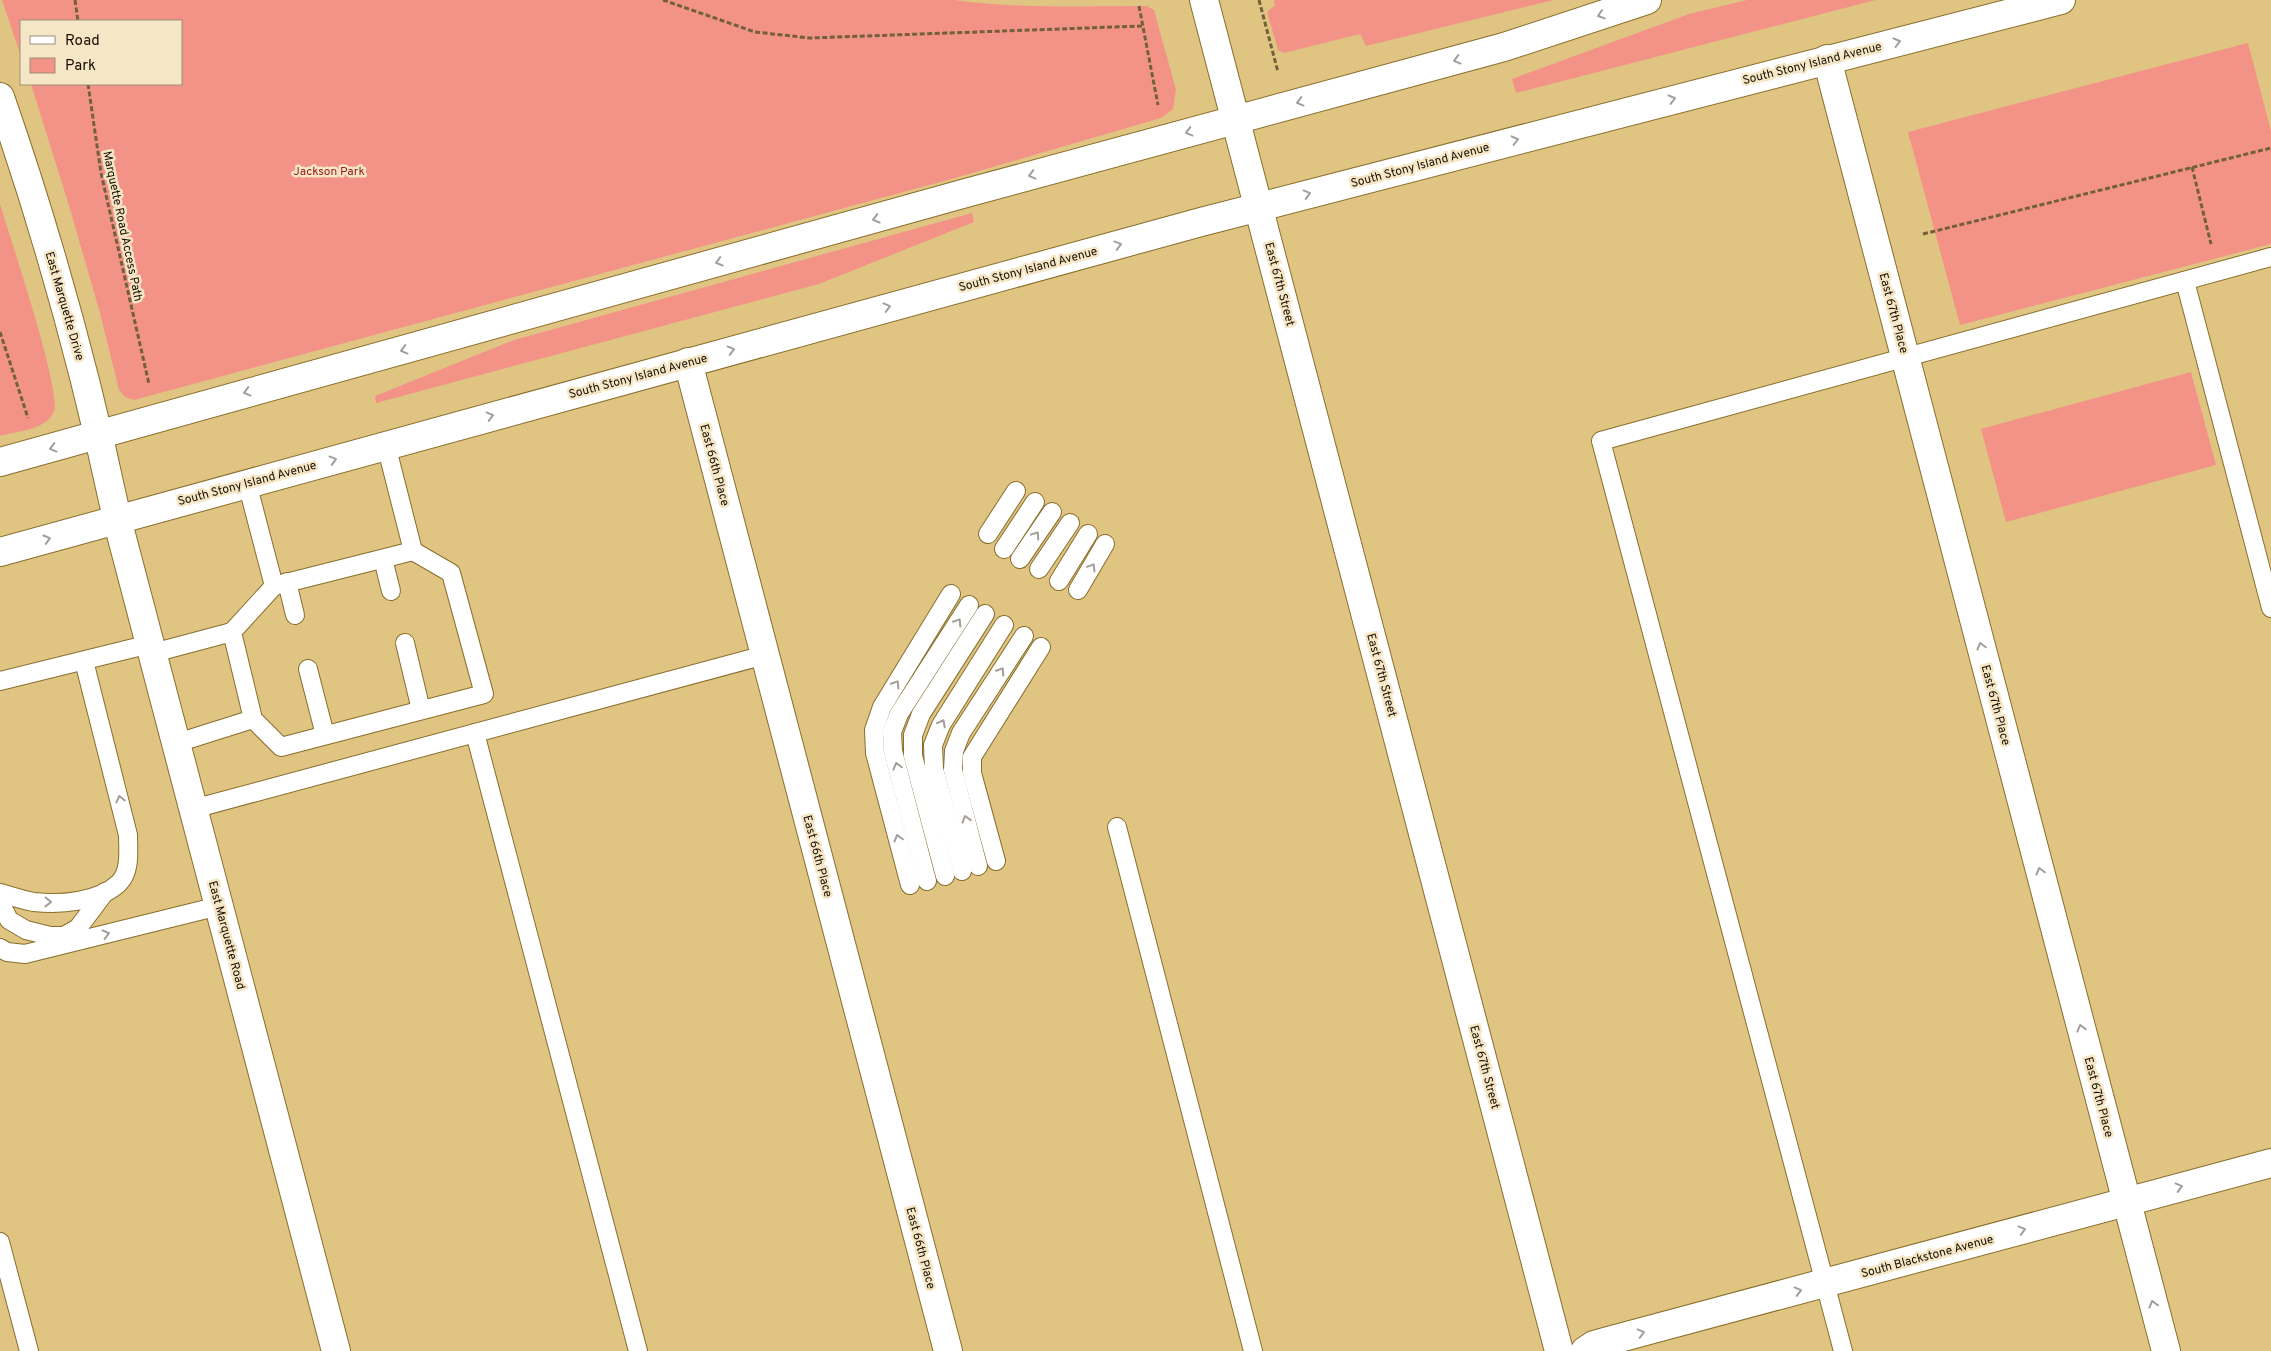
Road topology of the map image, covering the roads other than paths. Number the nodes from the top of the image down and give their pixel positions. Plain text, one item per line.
1 (1204, 0) edge
2 (1647, 0) edge
3 (2061, 0) edge
4 (1827, 60) junction
5 (0, 97) edge
6 (1236, 120) junction
7 (1260, 206) junction
8 (2271, 257) edge
9 (2185, 281) junction
10 (1905, 356) junction
11 (688, 362) junction
12 (100, 436) junction
13 (386, 445) junction
14 (0, 462) edge
15 (247, 483) junction
16 (1016, 491) dead end
17 (1035, 502) dead end
18 (1052, 512) dead end
19 (117, 519) junction
20 (1070, 523) dead end
21 (988, 534) dead end
22 (1088, 534) dead end
23 (1106, 544) dead end
24 (1004, 549) dead end
25 (413, 551) junction
26 (0, 552) edge
27 (383, 559) junction
28 (1020, 559) dead end
29 (1039, 569) dead end
30 (1059, 581) dead end
31 (280, 584) junction
32 (1078, 590) dead end
33 (391, 591) dead end
34 (951, 594) dead end
35 (969, 604) dead end
36 (2271, 608) edge
37 (985, 614) dead end
38 (295, 615) dead end
39 (1004, 625) dead end
40 (232, 632) junction
41 (1024, 636) dead end
42 (405, 642) dead end
43 (1041, 646) dead end
44 (152, 649) junction
45 (765, 655) junction
46 (84, 660) junction
47 (308, 669) dead end
48 (0, 681) edge
49 (421, 710) junction
50 (253, 718) junction
51 (475, 733) junction
52 (325, 735) junction
53 (177, 742) junction
54 (193, 809) junction
55 (1116, 828) dead end
56 (996, 861) dead end
57 (945, 876) dead end
58 (105, 892) junction
59 (0, 893) edge
60 (0, 902) edge
61 (219, 906) junction
62 (0, 948) edge
63 (2271, 1163) edge
64 (2126, 1202) junction
65 (0, 1242) edge
66 (1824, 1284) junction
67 (29, 1351) edge
68 (336, 1351) edge
69 (638, 1351) edge
70 (948, 1351) edge
71 (1254, 1351) edge
72 (1559, 1351) edge
73 (1585, 1351) edge
74 (1842, 1351) edge
75 (2166, 1351) edge

1 - 6 main road, East 67th Street
2 -> 6 main road
4 -> 3 main road, South Stony Island Avenue
7 -> 4 main road, South Stony Island Avenue
4 - 10 main road, East 67th Place
5 - 12 main road, East Marquette Drive
6 - 7 main road, East 67th Street
6 -> 12 main road
11 -> 7 main road, South Stony Island Avenue
7 - 72 main road, East 67th Street
8 - 9 lane
9 - 10 lane
9 - 36 lane
64 -> 10 main road, East 67th Place
10 - 66 lane
13 -> 11 main road, South Stony Island Avenue
11 - 45 main road, East 66th Place
12 -> 14 main road
12 - 19 main road, East Marquette Drive
15 -> 13 main road, South Stony Island Avenue
13 - 25 lane
15 - 19 main road, South Stony Island Avenue
15 - 31 lane
16 - 21 lane
17 - 24 lane
28 -> 18 lane
26 -> 19 main road, South Stony Island Avenue
19 - 44 main road, East Marquette Road
20 - 29 lane
22 - 30 lane
32 -> 23 lane
25 - 27 lane
25 - 49 lane
27 - 31 lane
27 - 33 lane
31 - 38 lane
31 - 40 lane
34 - 35 lane
37 - 57 lane
39 - 41 lane
40 - 44 lane
40 - 50 lane
42 - 49 lane
43 - 56 lane
44 - 46 lane
44 - 53 main road, East Marquette Road
45 - 51 lane
45 - 70 main road, East 66th Place
46 - 48 lane
58 -> 46 lane
47 - 52 lane
49 - 52 lane
50 - 52 lane
50 - 53 lane
51 - 54 lane
51 - 69 lane
53 - 54 main road, East Marquette Road
54 - 61 main road, East Marquette Road
55 - 71 lane
59 -> 58 lane
58 - 60 lane
62 -> 61 lane
61 - 68 main road, East Marquette Road
64 -> 63 main road, South Blackstone Avenue
66 -> 64 main road, South Blackstone Avenue
75 -> 64 main road, East 67th Place
65 - 67 lane
73 -> 66 main road, South Blackstone Avenue
66 - 74 lane

